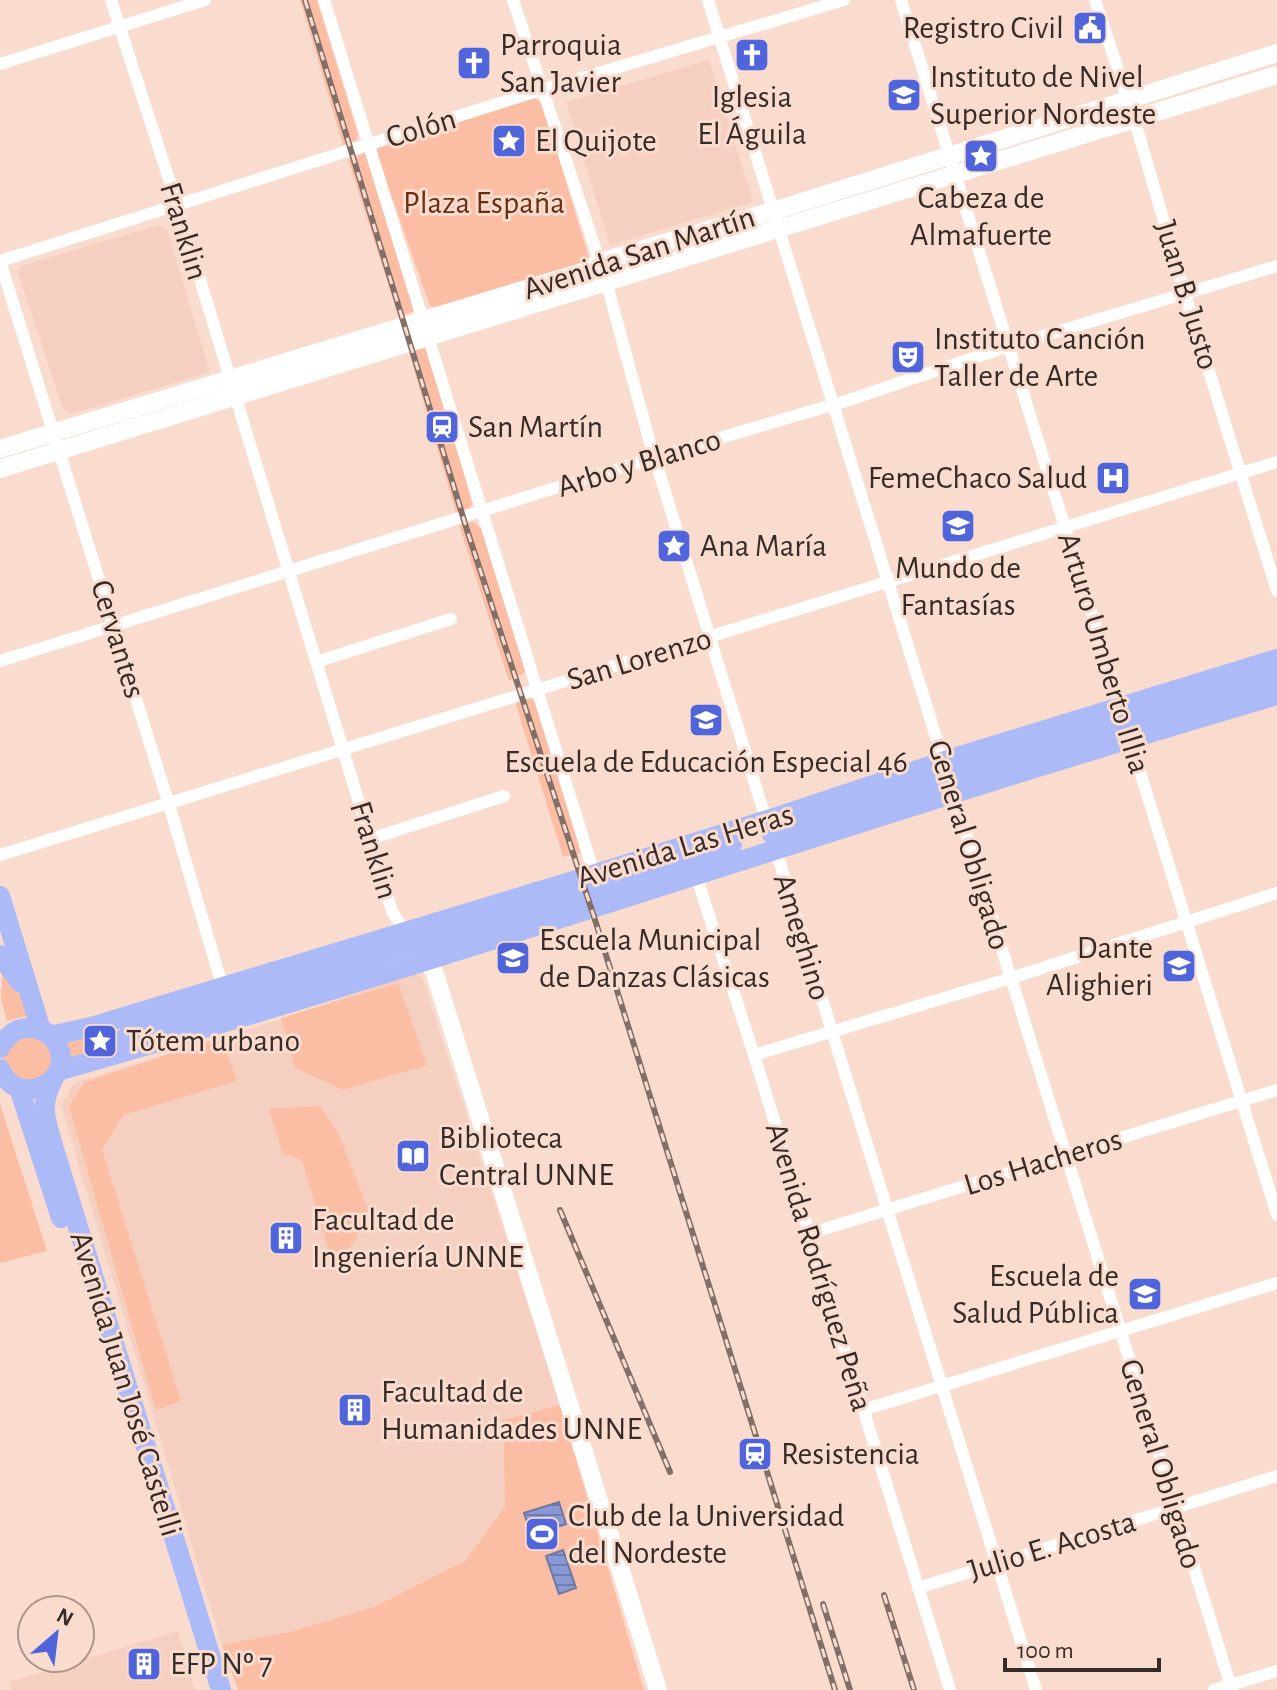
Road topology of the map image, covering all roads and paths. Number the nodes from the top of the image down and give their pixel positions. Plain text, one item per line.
1 (111, 0) edge
2 (205, 0) edge
3 (324, 0) edge
4 (513, 0) edge
5 (708, 0) edge
6 (844, 0) edge
7 (901, 0) edge
8 (1095, 0) edge
9 (119, 26) junction
10 (721, 37) junction
11 (1277, 53) edge
12 (0, 64) edge
13 (1277, 75) edge
14 (542, 90) junction
15 (1128, 99) junction
16 (1134, 118) junction
17 (369, 144) junction
18 (953, 165) junction
19 (177, 204) junction
20 (776, 219) junction
21 (0, 261) edge
22 (1277, 266) edge
23 (603, 272) junction
24 (1185, 294) junction
25 (427, 329) junction
26 (1009, 346) junction
27 (232, 388) junction
28 (834, 404) junction
29 (52, 432) junction
30 (0, 449) edge
31 (58, 451) junction
32 (655, 457) junction
33 (1277, 462) edge
34 (0, 469) edge
35 (1242, 473) junction
36 (482, 512) junction
37 (1065, 528) junction
38 (288, 571) junction
39 (888, 582) junction
40 (1277, 591) edge
41 (451, 619) dead end
42 (114, 626) junction
43 (711, 638) junction
44 (1277, 659) edge
45 (0, 661) edge
46 (316, 662) junction
47 (1277, 677) edge
48 (537, 689) junction
49 (1277, 695) edge
50 (1125, 722) junction
51 (343, 749) junction
52 (949, 778) junction
53 (504, 796) dead end
54 (168, 803) junction
55 (771, 835) junction
56 (370, 839) junction
57 (0, 855) edge
58 (691, 860) junction
59 (599, 889) junction
60 (1277, 893) edge
61 (0, 896) edge
62 (1187, 923) junction
63 (414, 945) junction
64 (0, 955) edge
65 (1011, 978) junction
66 (29, 994) junction
67 (227, 1002) junction
68 (91, 1027) junction
69 (831, 1032) junction
70 (46, 1033) junction
71 (130, 1034) junction
72 (0, 1040) edge
73 (754, 1055) junction
74 (98, 1059) junction
75 (0, 1069) edge
76 (56, 1074) junction
77 (11, 1088) edge
78 (1277, 1090) edge
79 (1242, 1101) junction
80 (1065, 1155) junction
81 (887, 1210) junction
82 (1277, 1215) edge
83 (808, 1234) junction
84 (1277, 1283) edge
85 (1120, 1332) junction
86 (941, 1387) junction
87 (863, 1410) junction
88 (1277, 1476) edge
89 (1175, 1508) junction
90 (997, 1562) junction
91 (918, 1588) junction
92 (1277, 1671) edge
93 (1231, 1688) edge
94 (208, 1690) edge
95 (221, 1690) edge
96 (658, 1690) edge
97 (950, 1690) edge
98 (1036, 1690) edge
99 (1214, 1690) edge

1 - 9 street, Franklin
2 - 9 street
3 - 17 street
4 - 14 street, Ameghino
5 - 10 street, General Obligado
6 - 10 street, Colón
7 - 18 street, Arturo Umberto Illia
8 - 15 street, Juan B. Justo
9 - 12 street
9 - 19 street, Franklin
10 - 14 street, Colón
10 - 20 street, General Obligado
11 - 15 main road, Avenida San Martín
13 - 16 main road, Avenida San Martín
14 - 17 street, Colón
14 - 23 street, Ameghino
15 - 16 street, Juan B. Justo
15 - 18 main road, Avenida San Martín
16 - 18 main road, Avenida San Martín
16 - 24 street, Juan B. Justo
17 - 19 street, Colón
17 - 25 street
18 - 20 main road, Avenida San Martín
18 - 26 street, Arturo Umberto Illia
19 - 21 street, Colón
19 - 27 street, Franklin
20 - 23 main road, Avenida San Martín
20 - 28 street, General Obligado
21 - 29 street, Cervantes
22 - 24 street, Arbo y Blanco
23 - 25 main road, Avenida San Martín
23 - 32 street, Ameghino
24 - 26 street, Arbo y Blanco
24 - 35 street, Juan B. Justo
25 - 27 main road, Avenida San Martín
25 - 36 street
26 - 28 street, Arbo y Blanco
26 - 37 street, Arturo Umberto Illia
27 - 29 main road, Avenida San Martín
27 - 31 main road, Avenida San Martín
27 - 38 street, Franklin
28 - 32 street, Arbo y Blanco
28 - 39 street, General Obligado
29 - 30 main road, Avenida San Martín
29 - 31 street, Cervantes
31 - 34 main road, Avenida San Martín
31 - 42 street, Cervantes
32 - 36 street, Arbo y Blanco
32 - 43 street, Ameghino
33 - 35 street, San Lorenzo
35 - 37 street, San Lorenzo
35 - 40 street, Juan B. Justo
36 - 38 street, Arbo y Blanco
36 - 48 street
37 - 39 street, San Lorenzo
37 - 50 street, Arturo Umberto Illia
38 - 42 street, Arbo y Blanco
38 - 46 street, Franklin
39 - 43 street, San Lorenzo
39 - 52 street, General Obligado
41 - 46 street
42 - 45 street, Arbo y Blanco
42 - 54 street, Cervantes
43 - 48 street, San Lorenzo
43 - 55 street, Ameghino
44 - 50 main road, Avenida Las Heras
46 - 51 street, Franklin
47 - 50 main road, Avenida Las Heras
48 - 51 street, San Lorenzo
48 - 59 street
49 - 50 main road, Avenida Las Heras
50 - 52 main road, Avenida Las Heras
50 - 62 street, Arturo Umberto Illia
51 - 54 street, San Lorenzo
51 - 56 street, Franklin
52 - 55 main road, Avenida Las Heras
52 - 65 street, General Obligado
53 - 56 street
54 - 57 street, San Lorenzo
54 - 67 street, Cervantes
55 - 58 main road, Avenida Las Heras
55 - 69 street, Ameghino
56 - 63 street, Franklin
58 - 59 main road, Avenida Las Heras
58 - 73 street, Avenida Rodríguez Peña
59 - 63 main road, Avenida Las Heras
60 - 62 street
61 - 66 main road
62 - 65 street
62 - 79 street, Arturo Umberto Illia
63 - 67 main road, Avenida Las Heras
63 - 96 main road, Franklin
64 - 66 main road
65 - 69 street
65 - 80 street, General Obligado
66 - 70 main road
67 - 68 main road, Avenida Las Heras
67 - 71 main road, Avenida Las Heras
67 - 74 main road, Avenida Las Heras
68 - 70 main road, Avenida Las Heras
68 - 71 main road, Avenida Las Heras
69 - 73 street
69 - 81 street, Ameghino
70 - 72 main road, Avenida Las Heras
70 - 76 main road
71 - 74 main road, Avenida Las Heras
73 - 83 street, Avenida Rodríguez Peña
74 - 76 main road, Avenida Las Heras
75 - 77 main road
76 - 77 main road, Avenida Las Heras
76 - 95 main road, Avenida Juan José Castelli
77 - 94 main road, Avenida Juan José Castelli
78 - 79 street, Los Hacheros
79 - 80 street, Los Hacheros
79 - 82 street, Arturo Umberto Illia
80 - 81 street, Los Hacheros
80 - 85 street, General Obligado
81 - 83 street, Los Hacheros
81 - 86 street, Ameghino
83 - 87 street, Avenida Rodríguez Peña
84 - 85 street
85 - 86 street
85 - 89 street, General Obligado
86 - 87 street
86 - 90 street, Ameghino
87 - 91 street, Avenida Rodríguez Peña
88 - 89 street, Julio E. Acosta
89 - 90 street, Julio E. Acosta
89 - 93 street, General Obligado
90 - 91 street, Julio E. Acosta
90 - 98 street, Ameghino
91 - 97 street, Avenida Rodríguez Peña
92 - 93 street
93 - 99 street

